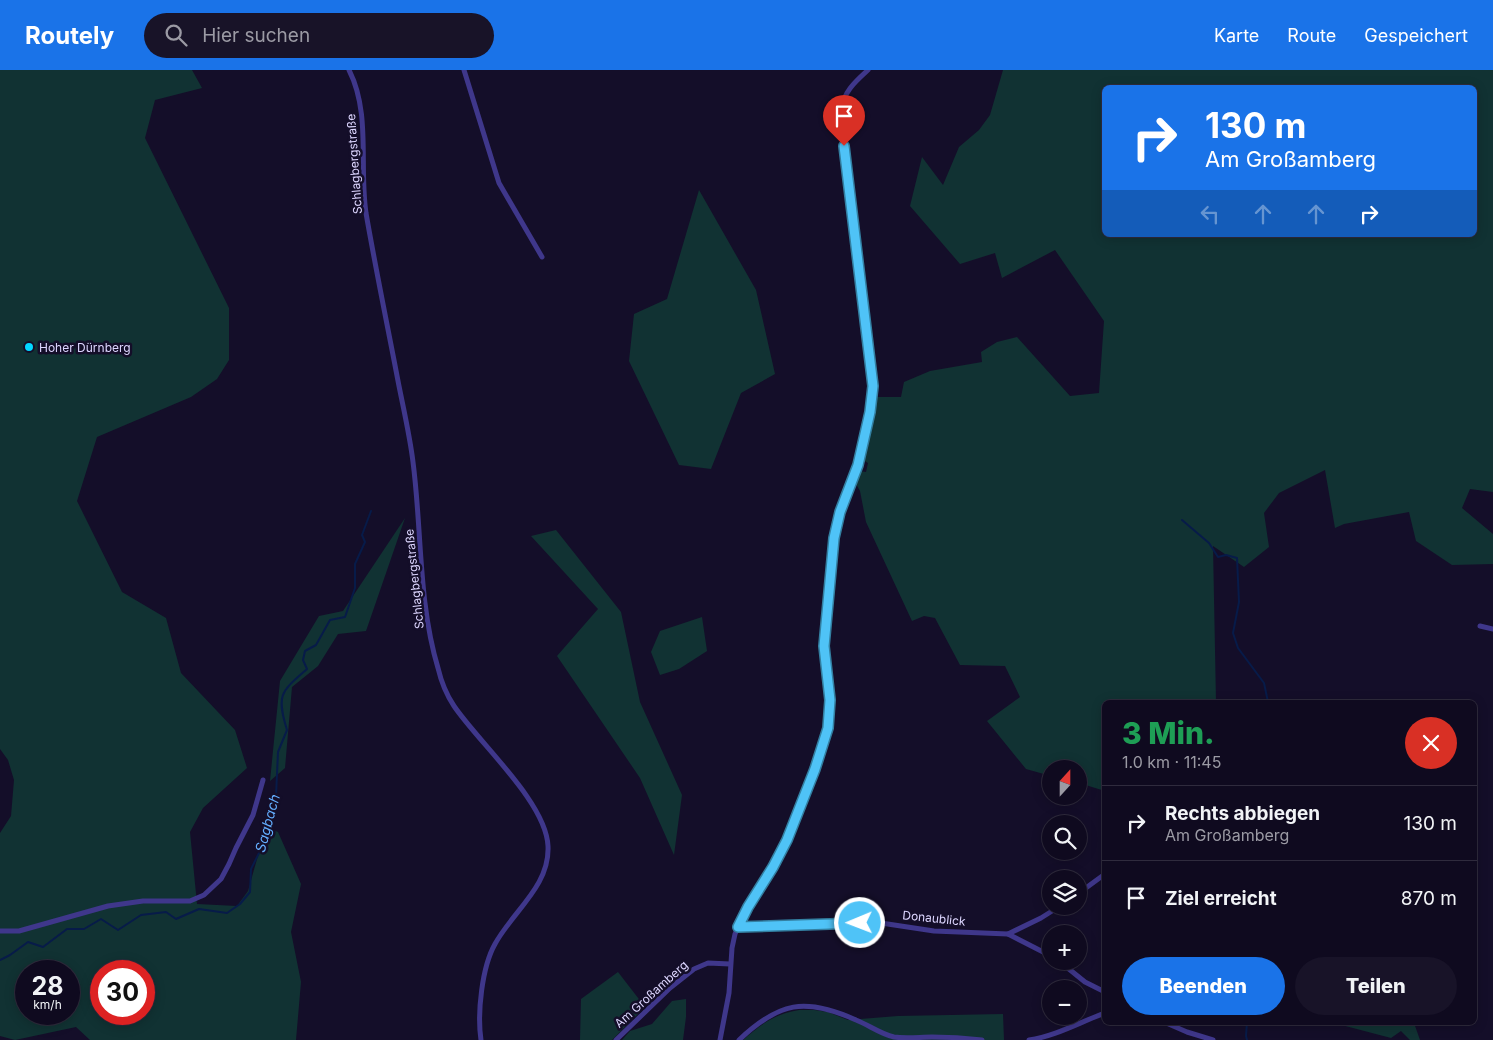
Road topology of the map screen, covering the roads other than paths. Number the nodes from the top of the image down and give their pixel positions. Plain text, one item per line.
1 (349, 70) edge
2 (464, 70) edge
3 (868, 70) edge
4 (542, 257) dead end
5 (1480, 626) dead end
6 (1493, 629) edge
7 (263, 780) dead end
8 (1102, 876) edge
9 (1087, 887) edge
10 (1046, 915) edge
11 (738, 927) junction
12 (0, 931) edge
13 (1008, 934) junction
14 (1042, 951) edge
15 (730, 964) junction
16 (1070, 970) edge
17 (1102, 990) edge
18 (1102, 1014) edge
19 (1171, 1025) edge
20 (481, 1040) edge
21 (616, 1040) edge
22 (720, 1040) edge
23 (738, 1040) edge
24 (982, 1040) edge
25 (1029, 1040) edge
26 (1213, 1040) edge

1 - 20 street, Schlagbergstraße
2 - 4 street
3 - 11 street
5 - 6 street
7 - 12 street
8 - 9 street
10 - 13 street
11 - 13 street, Donaublick
11 - 15 street
13 - 14 street
15 - 21 street, Am Großamberg
15 - 22 street
16 - 17 street
18 - 25 street
19 - 26 street
23 - 24 street

